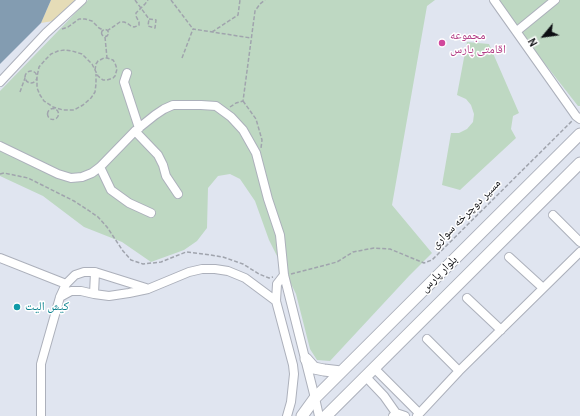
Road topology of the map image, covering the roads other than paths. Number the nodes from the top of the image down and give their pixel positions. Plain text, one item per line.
1 (82, 0) edge
2 (494, 0) edge
3 (555, 0) edge
4 (517, 31) junction
5 (127, 73) dead end
6 (0, 82) edge
7 (578, 118) edge
8 (137, 129) junction
9 (580, 134) edge
10 (0, 146) edge
11 (580, 163) edge
12 (100, 167) junction
13 (178, 194) dead end
14 (151, 213) dead end
15 (553, 215) dead end
16 (580, 242) edge
17 (580, 252) edge
18 (509, 257) dead end
19 (0, 258) edge
20 (95, 272) junction
21 (284, 275) junction
22 (66, 284) junction
23 (543, 288) junction
24 (148, 289) junction
25 (94, 294) junction
26 (60, 297) junction
27 (467, 298) dead end
28 (276, 301) junction
29 (501, 330) junction
30 (427, 339) dead end
31 (306, 359) junction
32 (374, 368) junction
33 (459, 371) junction
34 (341, 372) junction
35 (365, 376) junction
36 (315, 398) junction
37 (394, 414) edge
38 (418, 415) edge
39 (40, 416) edge
40 (287, 416) edge
41 (302, 416) edge
42 (319, 416) edge
43 (326, 416) edge
44 (406, 416) edge

1 - 6 street
2 - 4 street
3 - 4 street
4 - 7 street
5 - 8 street
8 - 12 street
8 - 13 street
8 - 21 street
9 - 34 main road, بلوار پارس
10 - 12 street
11 - 32 main road, بلوار پارس
12 - 14 street
15 - 16 street
17 - 23 street
18 - 23 street
19 - 22 street
20 - 22 street
20 - 24 street
20 - 25 street
21 - 28 street
21 - 31 street
22 - 26 street
23 - 29 street
24 - 25 street
24 - 28 street
25 - 26 street
26 - 39 street
27 - 29 street
28 - 40 street
29 - 33 street
30 - 33 street
31 - 34 main road
31 - 36 street
32 - 35 main road, بلوار پارس
32 - 38 street
33 - 38 street
34 - 36 main road, بلوار پارس
35 - 37 street
35 - 43 main road, بلوار پارس
36 - 41 main road, بلوار پارس
36 - 42 street
37 - 44 street

